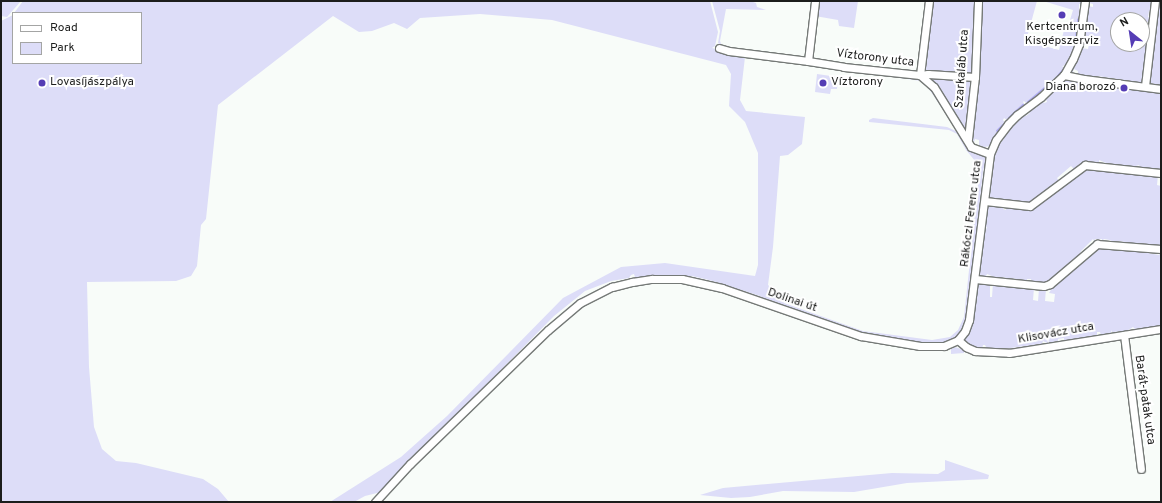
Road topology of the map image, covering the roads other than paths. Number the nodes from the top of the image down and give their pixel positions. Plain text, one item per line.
1 (815, 1) edge
2 (929, 1) edge
3 (978, 1) edge
4 (1085, 1) edge
5 (1155, 1) edge
6 (719, 48) dead end
7 (808, 61) junction
8 (920, 75) junction
9 (1064, 75) junction
10 (975, 77) junction
11 (1145, 86) junction
12 (1161, 89) edge
13 (968, 139) junction
14 (990, 154) junction
15 (1161, 173) edge
16 (985, 202) junction
17 (1161, 250) edge
18 (975, 279) junction
19 (1161, 329) edge
20 (1124, 335) junction
21 (958, 340) junction
22 (1141, 469) dead end
23 (375, 502) edge

1 - 7 street
2 - 8 street
3 - 10 street, Szarkaláb utca
4 - 9 street, Rákóczi Ferenc utca
5 - 11 street
6 - 7 street, Víztorony utca
7 - 8 street, Víztorony utca
8 - 10 street
8 - 13 street, Víztorony utca
9 - 11 street
9 - 14 street, Rákóczi Ferenc utca
10 - 13 street, Szarkaláb utca
11 - 12 street
13 - 14 street, Víztorony utca
14 - 16 street, Rákóczi Ferenc utca
15 - 16 street
16 - 18 street, Rákóczi Ferenc utca
17 - 18 street
18 - 21 street, Rákóczi Ferenc utca
19 - 20 street, Klisovácz utca
20 - 21 street, Klisovácz utca
20 - 22 street, Barát-patak utca
21 - 23 street, Dolinai út

